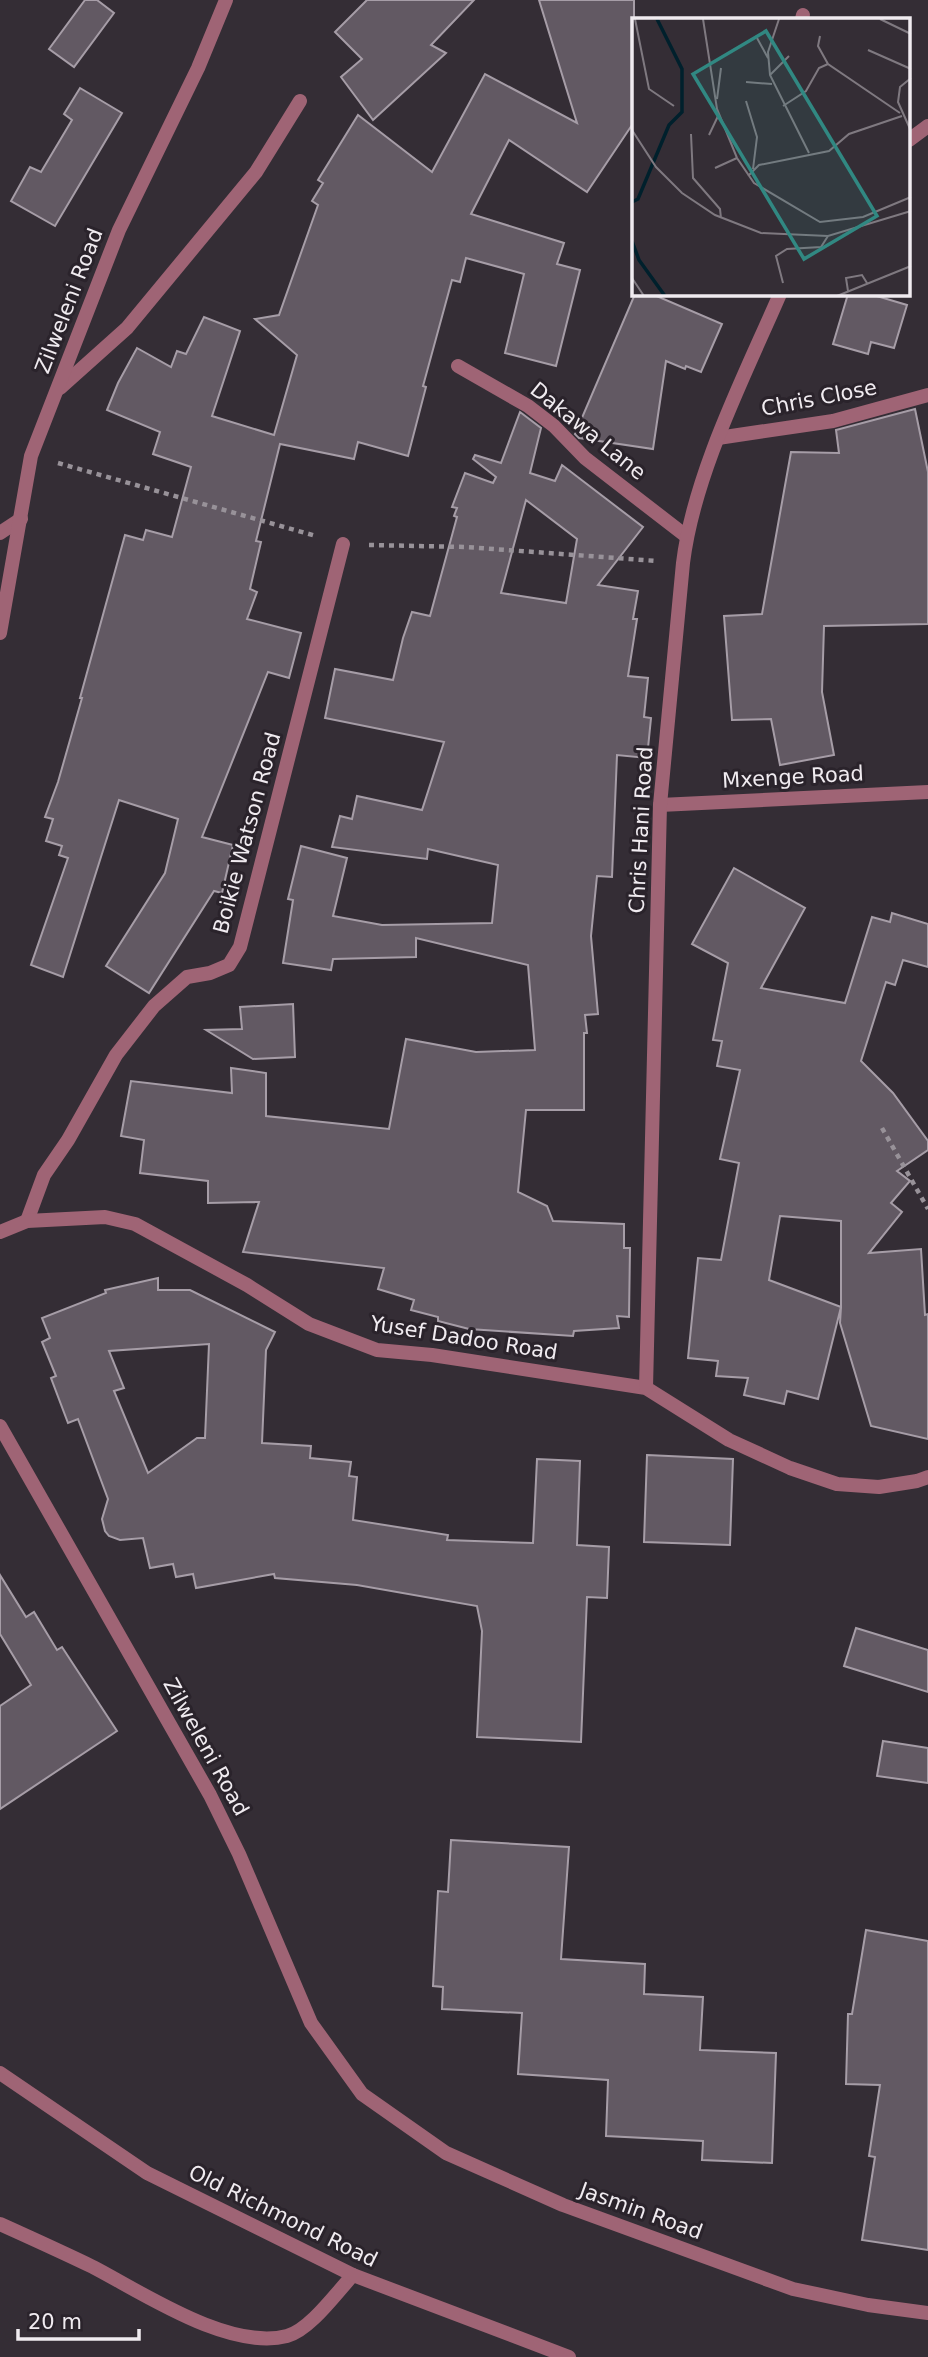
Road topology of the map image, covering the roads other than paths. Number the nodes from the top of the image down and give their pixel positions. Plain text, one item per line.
1 (226, 0) edge
2 (300, 101) dead end
3 (928, 126) edge
4 (911, 139) edge
5 (779, 296) edge
6 (458, 366) dead end
7 (57, 391) junction
8 (928, 395) edge
9 (718, 438) junction
10 (21, 519) junction
11 (0, 533) edge
12 (686, 536) junction
13 (344, 544) dead end
14 (0, 633) edge
15 (928, 792) edge
16 (660, 805) junction
17 (27, 1221) junction
18 (0, 1232) edge
19 (646, 1388) junction
20 (0, 1426) edge
21 (928, 1477) edge
22 (0, 2073) edge
23 (362, 2094) joint
24 (0, 2224) edge
25 (353, 2275) junction
26 (928, 2313) edge
27 (569, 2357) edge

1 - 7 street, Zilweleni Road
2 - 7 street
3 - 4 street
5 - 9 street, Chris Hani Road
6 - 12 street, Dakawa Lane
7 - 10 street, Zilweleni Road
8 - 9 street, Chris Close
9 - 12 street, Chris Hani Road
10 - 11 street
10 - 14 street, Zilweleni Road
12 - 16 street, Chris Hani Road
13 - 17 street, Boikie Watson Road
15 - 16 street, Mxenge Road
16 - 19 street, Chris Hani Road
17 - 18 street, Yusef Dadoo Road
17 - 19 street, Yusef Dadoo Road
19 - 21 street, Yusef Dadoo Road
20 - 23 street, Zilweleni Road
22 - 25 street, Old Richmond Road
23 - 26 street, Jasmin Road
24 - 25 street
25 - 27 street, Old Richmond Road

